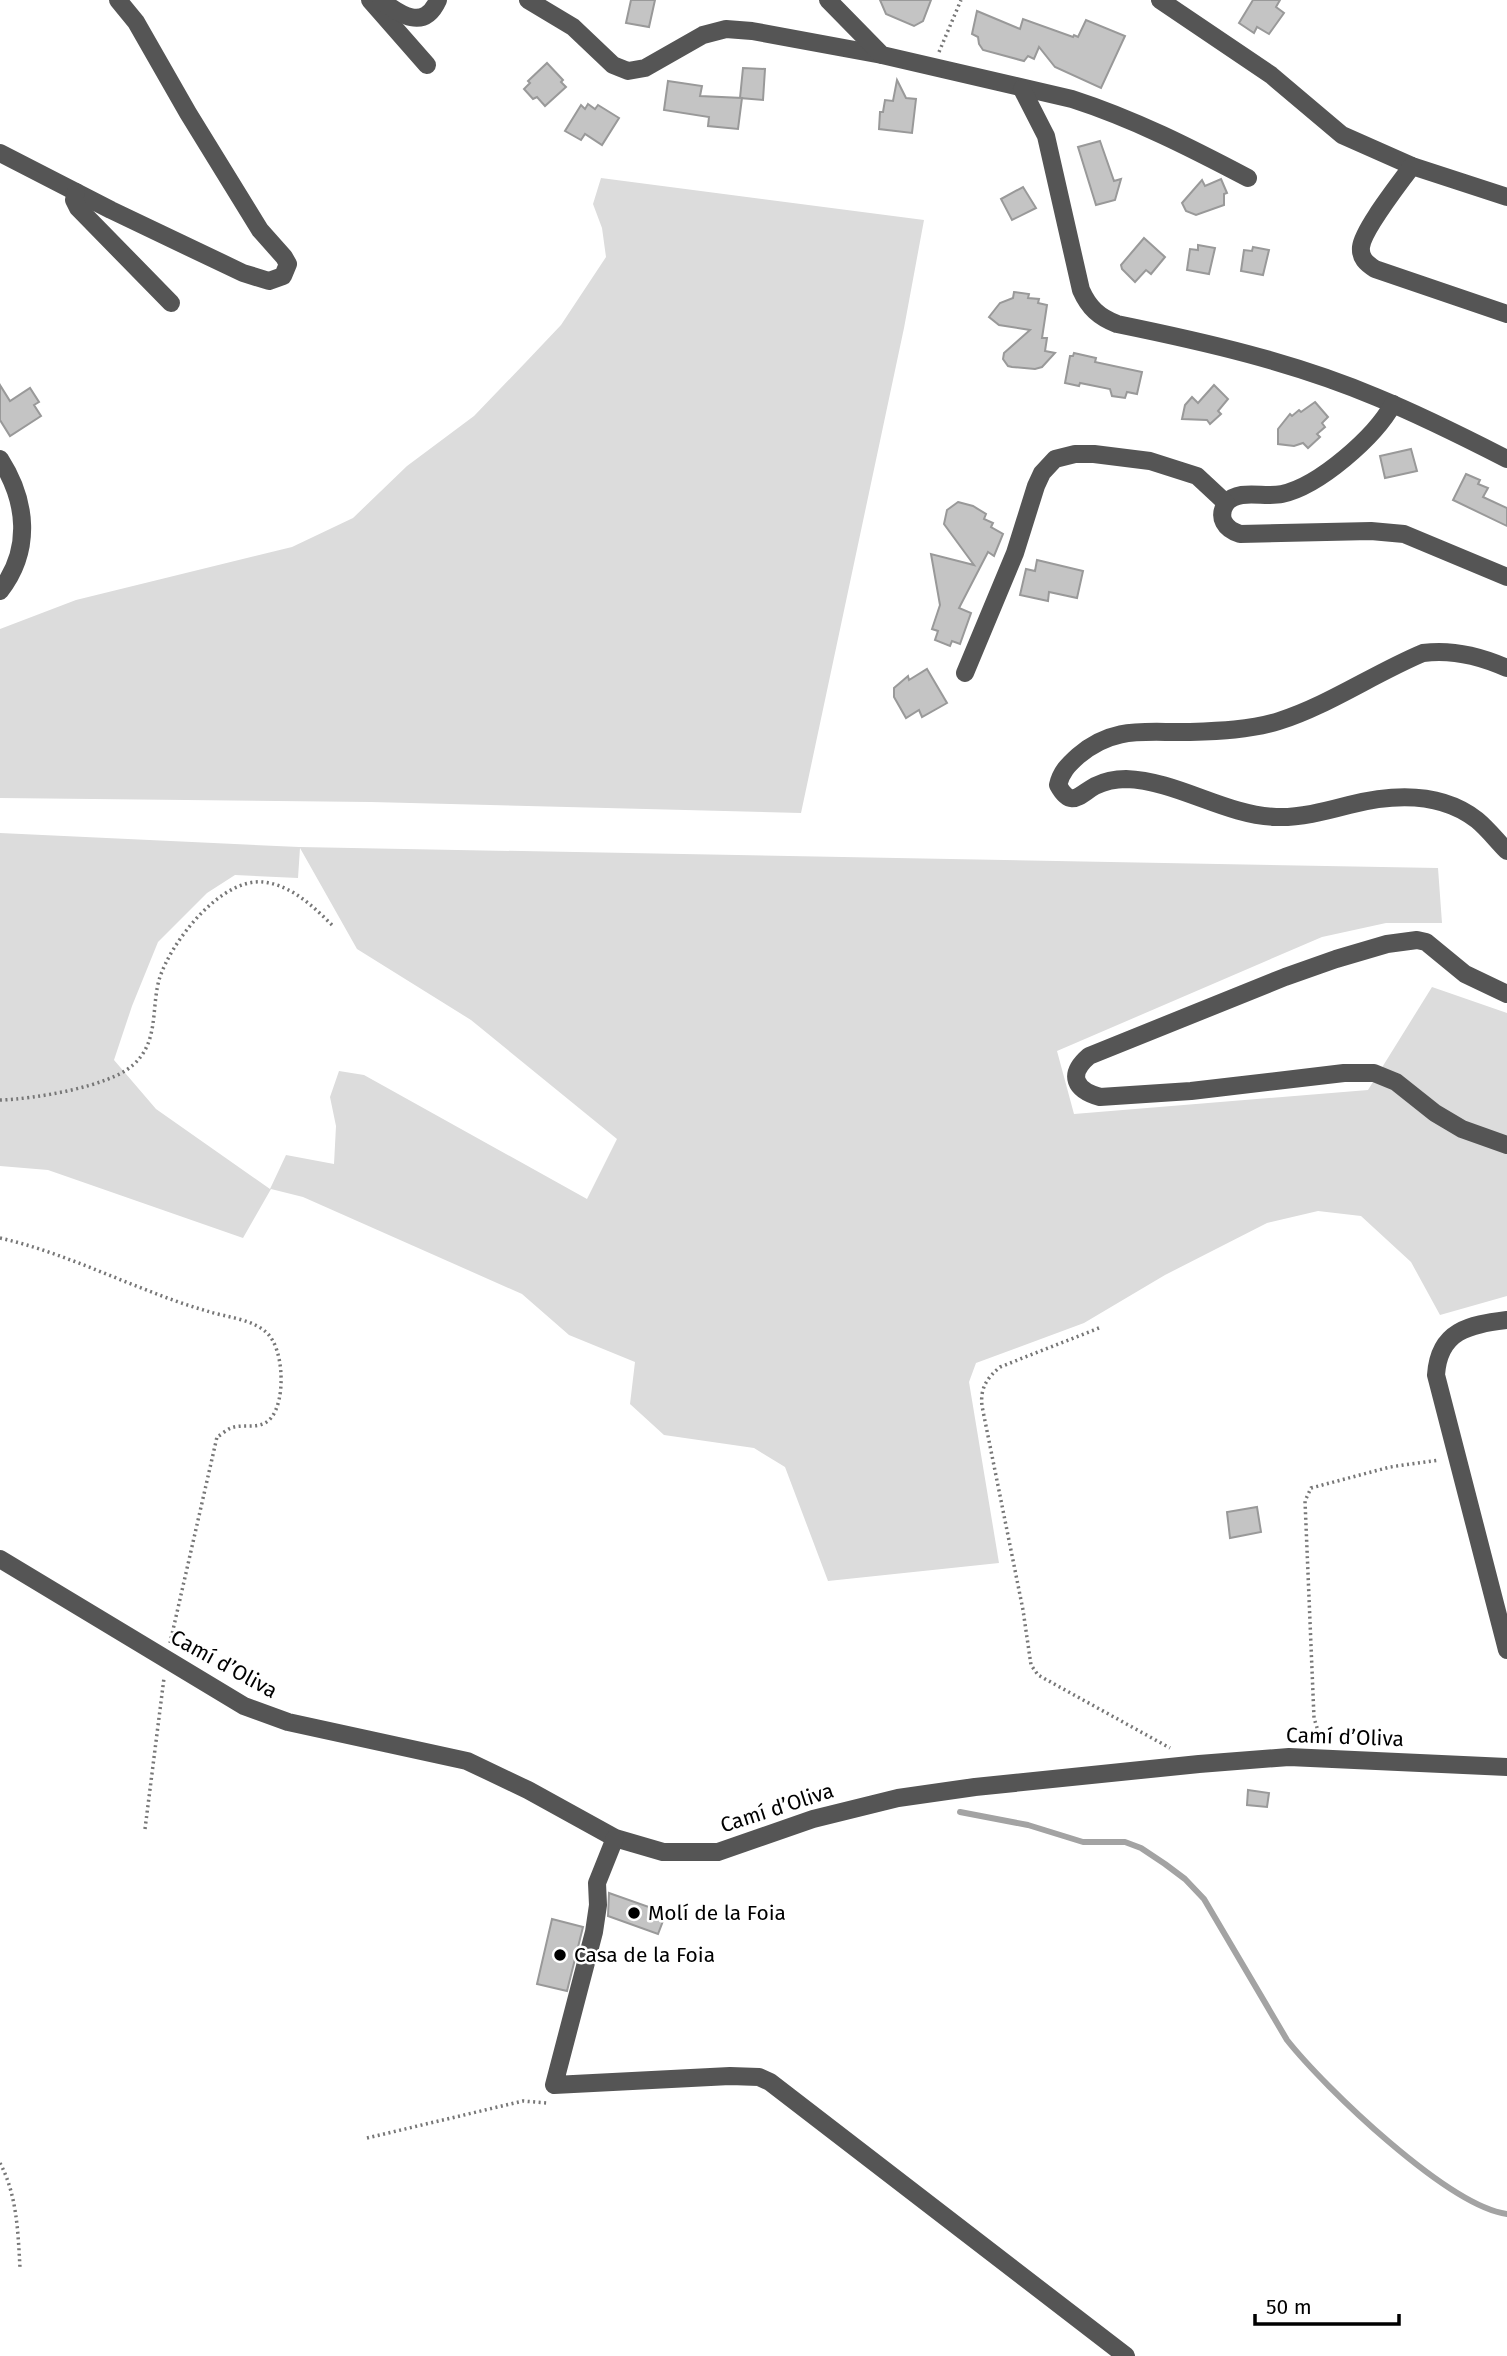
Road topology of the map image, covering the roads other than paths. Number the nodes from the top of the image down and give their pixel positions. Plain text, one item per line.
1 (118, 0) edge
2 (370, 0) edge
3 (381, 0) edge
4 (439, 0) edge
5 (528, 0) edge
6 (828, 0) edge
7 (1160, 0) edge
8 (882, 55) junction
9 (427, 65) dead end
10 (1022, 89) junction
11 (0, 153) edge
12 (1412, 166) junction
13 (1248, 178) dead end
14 (76, 192) junction
15 (1507, 197) edge
16 (171, 303) dead end
17 (1507, 314) edge
18 (1393, 404) junction
19 (0, 459) edge
20 (1507, 459) edge
21 (1226, 503) junction
22 (1507, 577) edge
23 (0, 591) edge
24 (1507, 668) edge
25 (965, 673) dead end
26 (1507, 850) edge
27 (1507, 994) edge
28 (1507, 1145) edge
29 (1507, 1320) edge
30 (0, 1559) edge
31 (1507, 1650) edge
32 (1507, 1767) edge
33 (615, 1838) junction
34 (1126, 2356) edge

1 - 14 street
2 - 9 street
3 - 4 street
5 - 8 street
6 - 8 street
7 - 12 street
8 - 10 street
10 - 13 street
10 - 18 street
11 - 14 street
12 - 15 street
12 - 17 street
14 - 16 street
18 - 20 street
18 - 21 street
19 - 23 street
21 - 22 street
21 - 25 street
24 - 26 street
27 - 28 street
29 - 31 street
30 - 33 street, Camí d’Oliva
32 - 33 street, Camí d’Oliva
33 - 34 street

